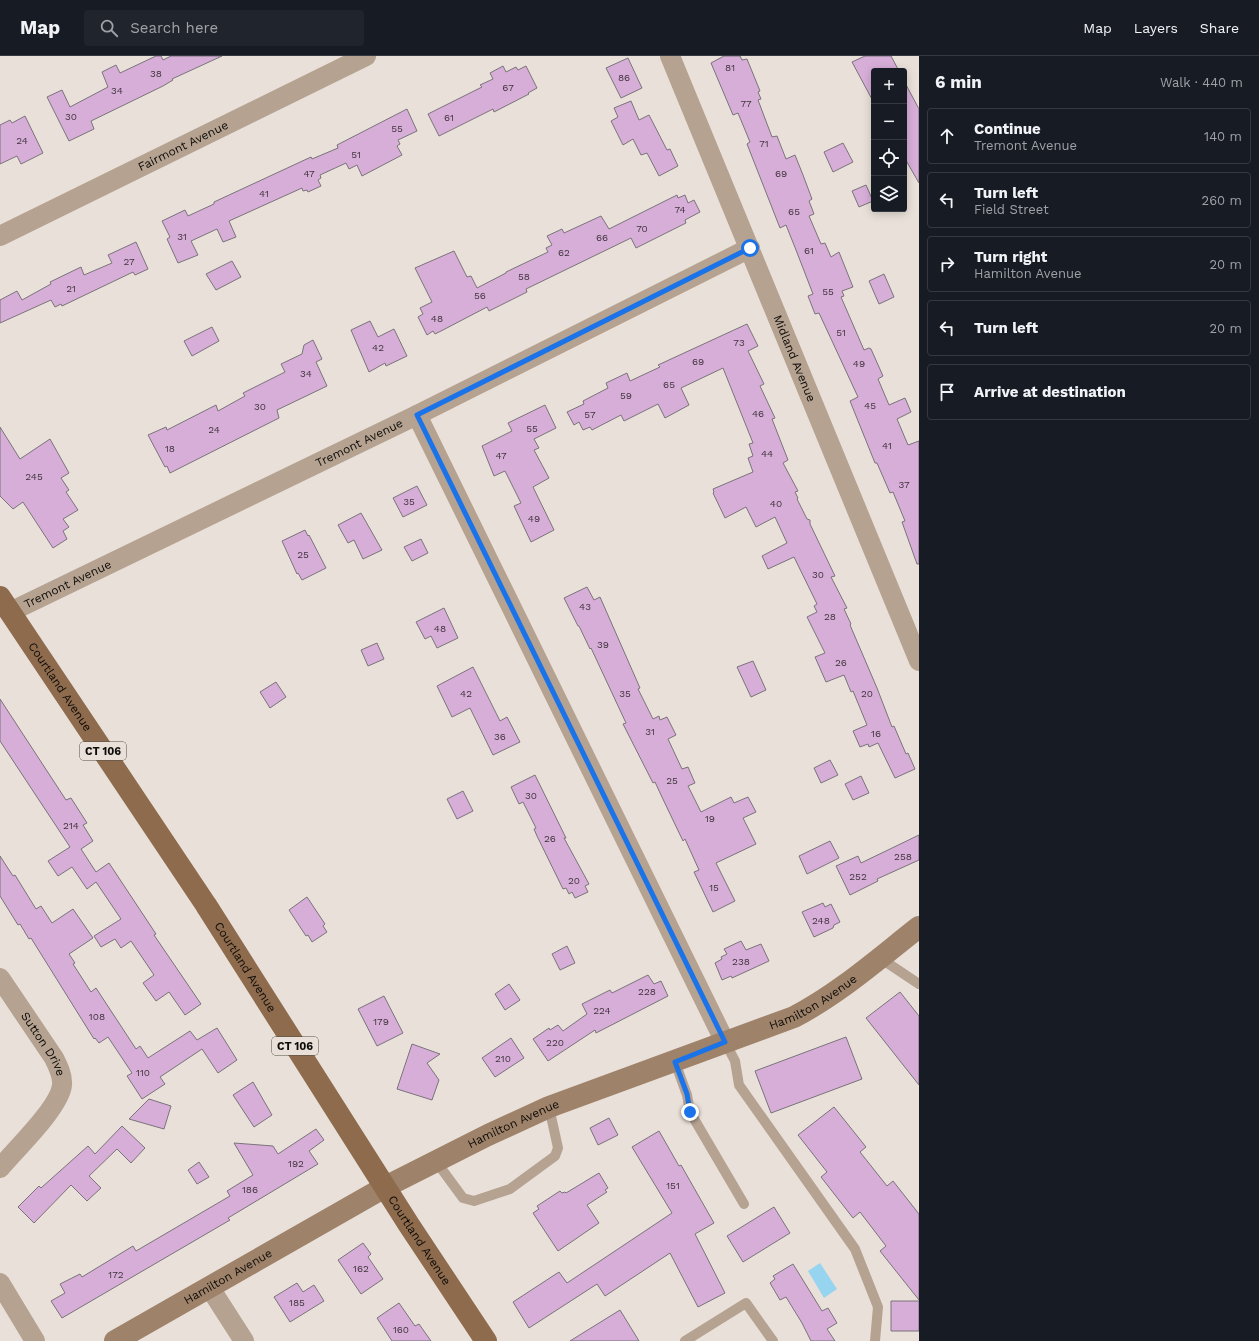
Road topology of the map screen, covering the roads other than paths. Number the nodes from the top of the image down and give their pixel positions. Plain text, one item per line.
1 (366, 56) edge
2 (670, 56) edge
3 (0, 236) edge
4 (750, 248) junction
5 (417, 415) junction
6 (5, 604) edge
7 (919, 661) edge
8 (919, 927) edge
9 (880, 958) junction
10 (0, 978) edge
11 (919, 984) edge
12 (725, 1042) junction
13 (675, 1062) junction
14 (549, 1107) junction
15 (435, 1160) junction
16 (0, 1168) edge
17 (385, 1187) junction
18 (744, 1204) dead end
19 (0, 1283) edge
20 (210, 1288) junction
21 (35, 1341) edge
22 (115, 1341) edge
23 (244, 1341) edge
24 (486, 1341) edge
25 (685, 1341) edge
26 (773, 1341) edge
27 (875, 1341) edge

1 - 3 street, Fairmont Avenue
2 - 4 street, Midland Avenue
4 - 5 street, Tremont Avenue
4 - 7 street, Midland Avenue
5 - 6 street, Tremont Avenue
5 - 12 street
6 - 17 main road, Courtland Avenue / CT 106
8 - 9 street, Hamilton Avenue
9 - 11 lane
9 - 12 street, Hamilton Avenue
10 - 16 street, Sutton Drive
12 - 13 street, Hamilton Avenue
12 - 27 lane
13 - 14 street, Hamilton Avenue
13 - 18 lane
14 - 15 street, Hamilton Avenue
14 - 15 lane
15 - 17 street, Hamilton Avenue
17 - 20 street, Hamilton Avenue
17 - 24 main road, Courtland Avenue / CT 106
19 - 21 street
20 - 22 street, Hamilton Avenue
20 - 23 street
25 - 26 lane

